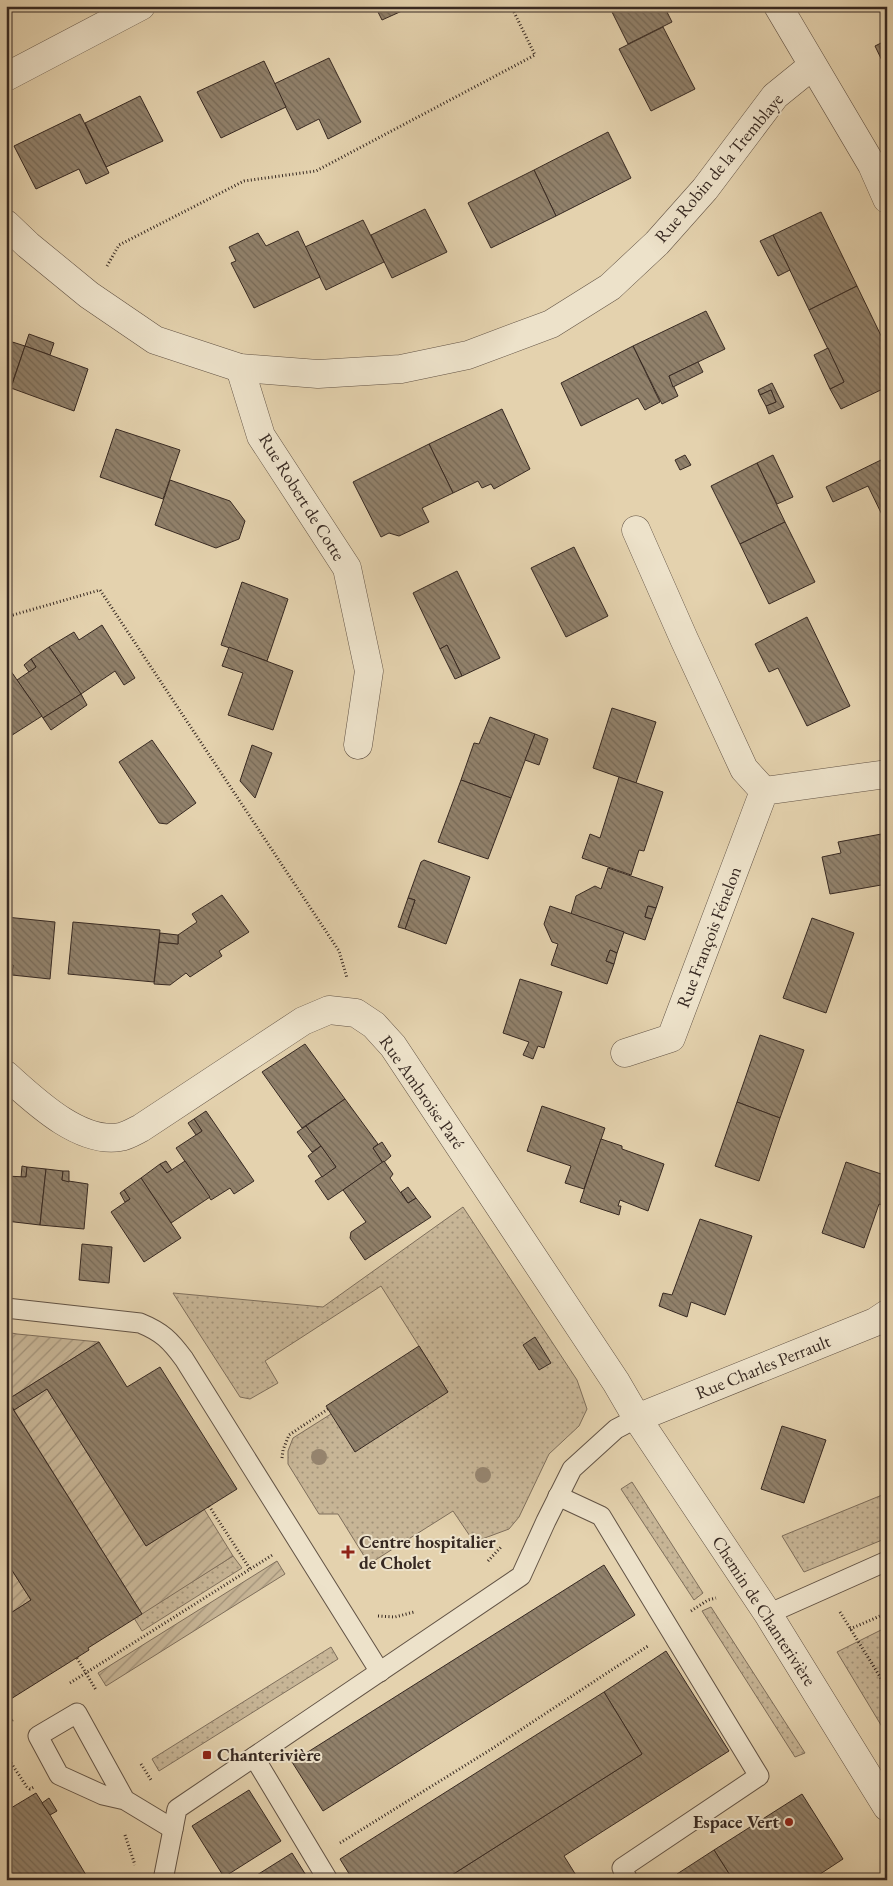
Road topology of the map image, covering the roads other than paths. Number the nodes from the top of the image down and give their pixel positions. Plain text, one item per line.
1 (140, 6) edge
2 (789, 11) edge
3 (812, 66) junction
4 (6, 76) edge
5 (887, 199) edge
6 (6, 224) edge
7 (240, 368) junction
8 (636, 530) dead end
9 (358, 745) dead end
10 (887, 774) edge
11 (764, 791) junction
12 (625, 1053) dead end
13 (6, 1075) edge
14 (6, 1308) edge
15 (887, 1314) edge
16 (637, 1418) junction
17 (558, 1496) junction
18 (887, 1561) edge
19 (768, 1614) junction
20 (380, 1672) junction
21 (254, 1757) junction
22 (125, 1800) junction
23 (887, 1807) edge
24 (174, 1829) junction
25 (163, 1880) edge
26 (328, 1880) edge
27 (628, 1880) edge

1 - 4 street
2 - 3 street
3 - 5 street
3 - 7 street, Rue Robin de la Tremblaye
6 - 7 street, Rue Robin de la Tremblaye
7 - 9 street, Rue Robert de Cotte
8 - 11 street
10 - 11 street
11 - 12 street, Rue François Fénelon
13 - 16 street, Rue Ambroise Paré
14 - 20 lane
15 - 16 street, Rue Charles Perrault
16 - 17 lane
16 - 19 street, Chemin de Chanterivière
17 - 20 lane
17 - 27 lane
18 - 19 lane
19 - 23 street, Chemin de Chanterivière
20 - 21 lane
21 - 24 lane
21 - 26 lane
22 - 22 lane
22 - 24 lane
24 - 25 lane

